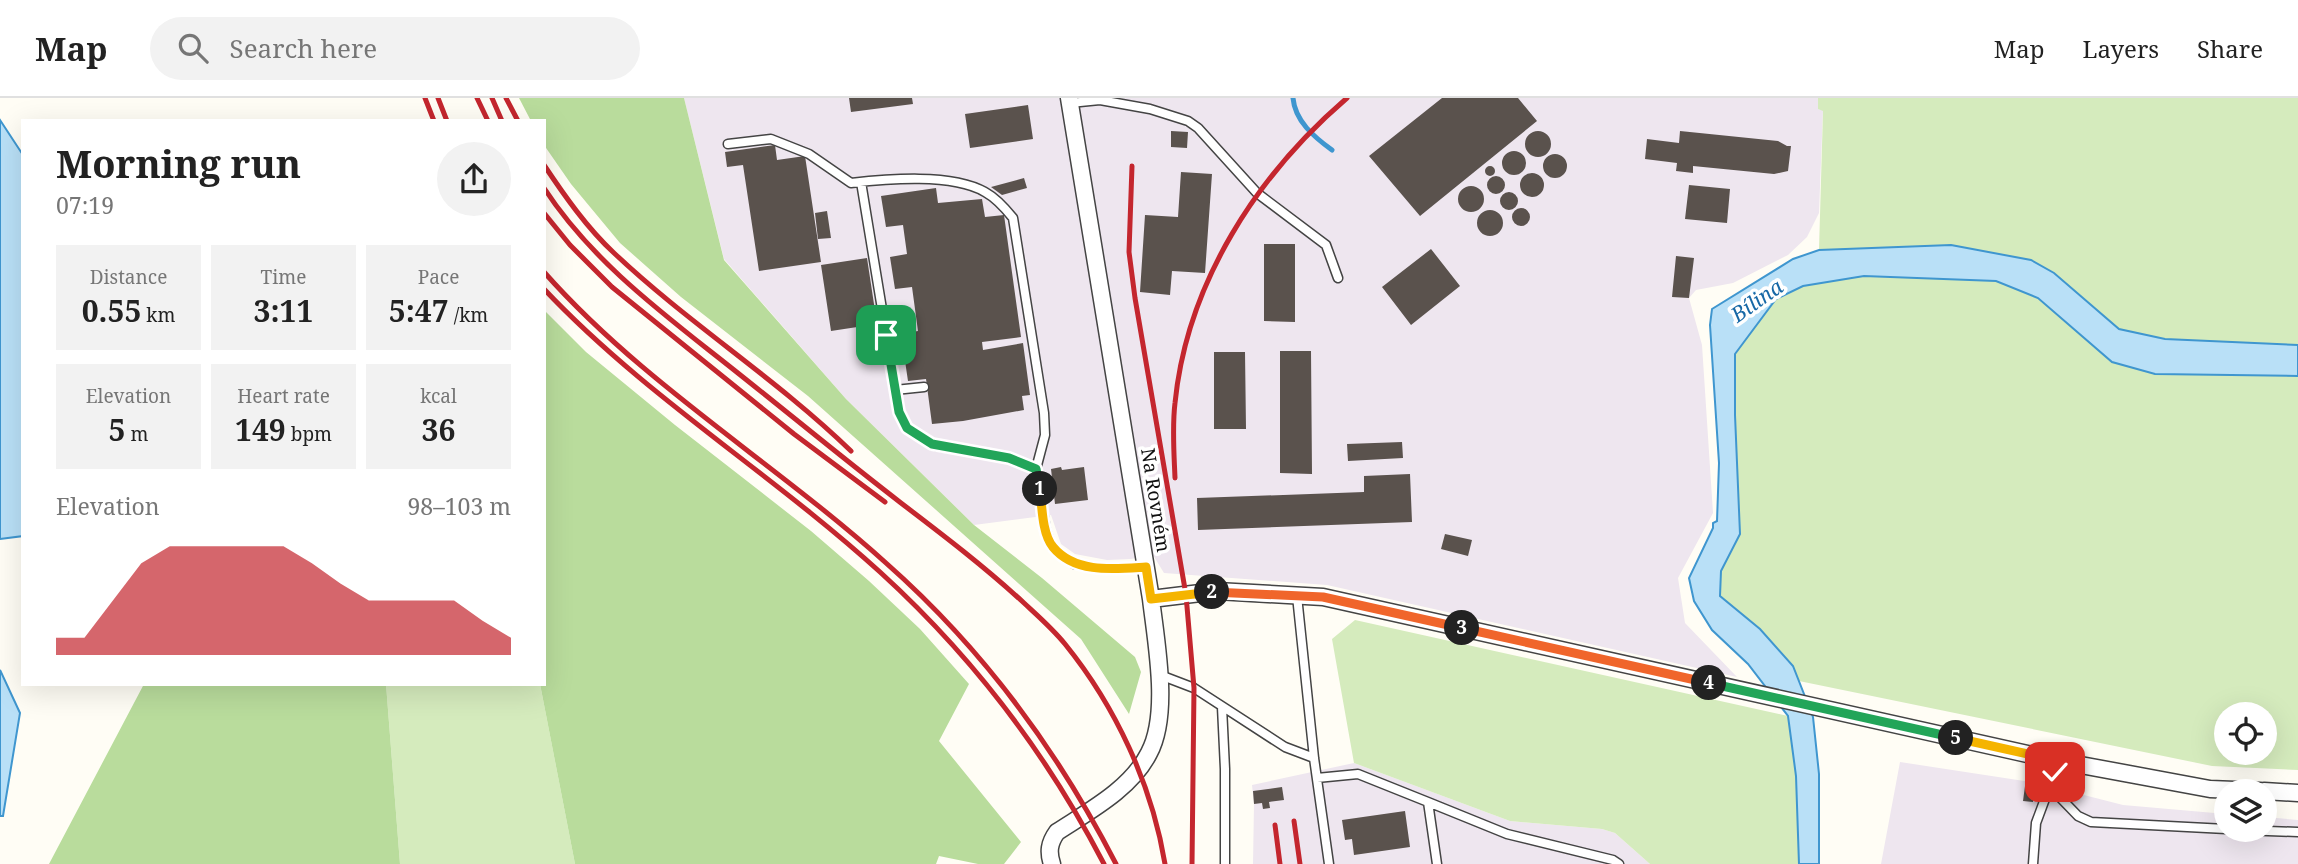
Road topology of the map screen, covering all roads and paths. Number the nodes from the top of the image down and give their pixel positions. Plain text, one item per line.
1 (1070, 100) edge
2 (728, 144) dead end
3 (861, 182) junction
4 (1338, 278) dead end
5 (924, 387) dead end
6 (895, 390) junction
7 (1036, 469) junction
8 (1146, 567) junction
9 (1297, 596) junction
10 (1151, 599) junction
11 (1160, 675) junction
12 (1222, 708) junction
13 (1314, 758) junction
14 (2059, 761) junction
15 (1317, 778) junction
16 (2049, 786) junction
17 (2214, 789) edge
18 (2277, 792) edge
19 (2298, 793) edge
20 (1428, 802) junction
21 (2214, 828) edge
22 (2277, 831) edge
23 (2298, 832) edge
24 (1052, 864) edge
25 (1225, 864) edge
26 (1329, 864) edge
27 (1434, 864) edge
28 (1619, 864) edge
29 (2033, 864) edge

1 - 4 lane
1 - 8 street, Na Rovném
2 - 3 lane
3 - 6 lane
3 - 7 lane
5 - 6 lane
6 - 7 lane
7 - 8 lane
8 - 10 street, Na Rovném
9 - 10 street
9 - 13 lane
9 - 14 street
10 - 11 street, Na Rovném
11 - 12 lane
11 - 24 street, Na Rovném
12 - 13 lane
12 - 25 lane
13 - 15 lane
14 - 16 lane
14 - 17 street
15 - 20 lane
15 - 26 lane
16 - 21 lane
16 - 29 lane
18 - 19 street
20 - 27 lane
20 - 28 lane
22 - 23 lane

